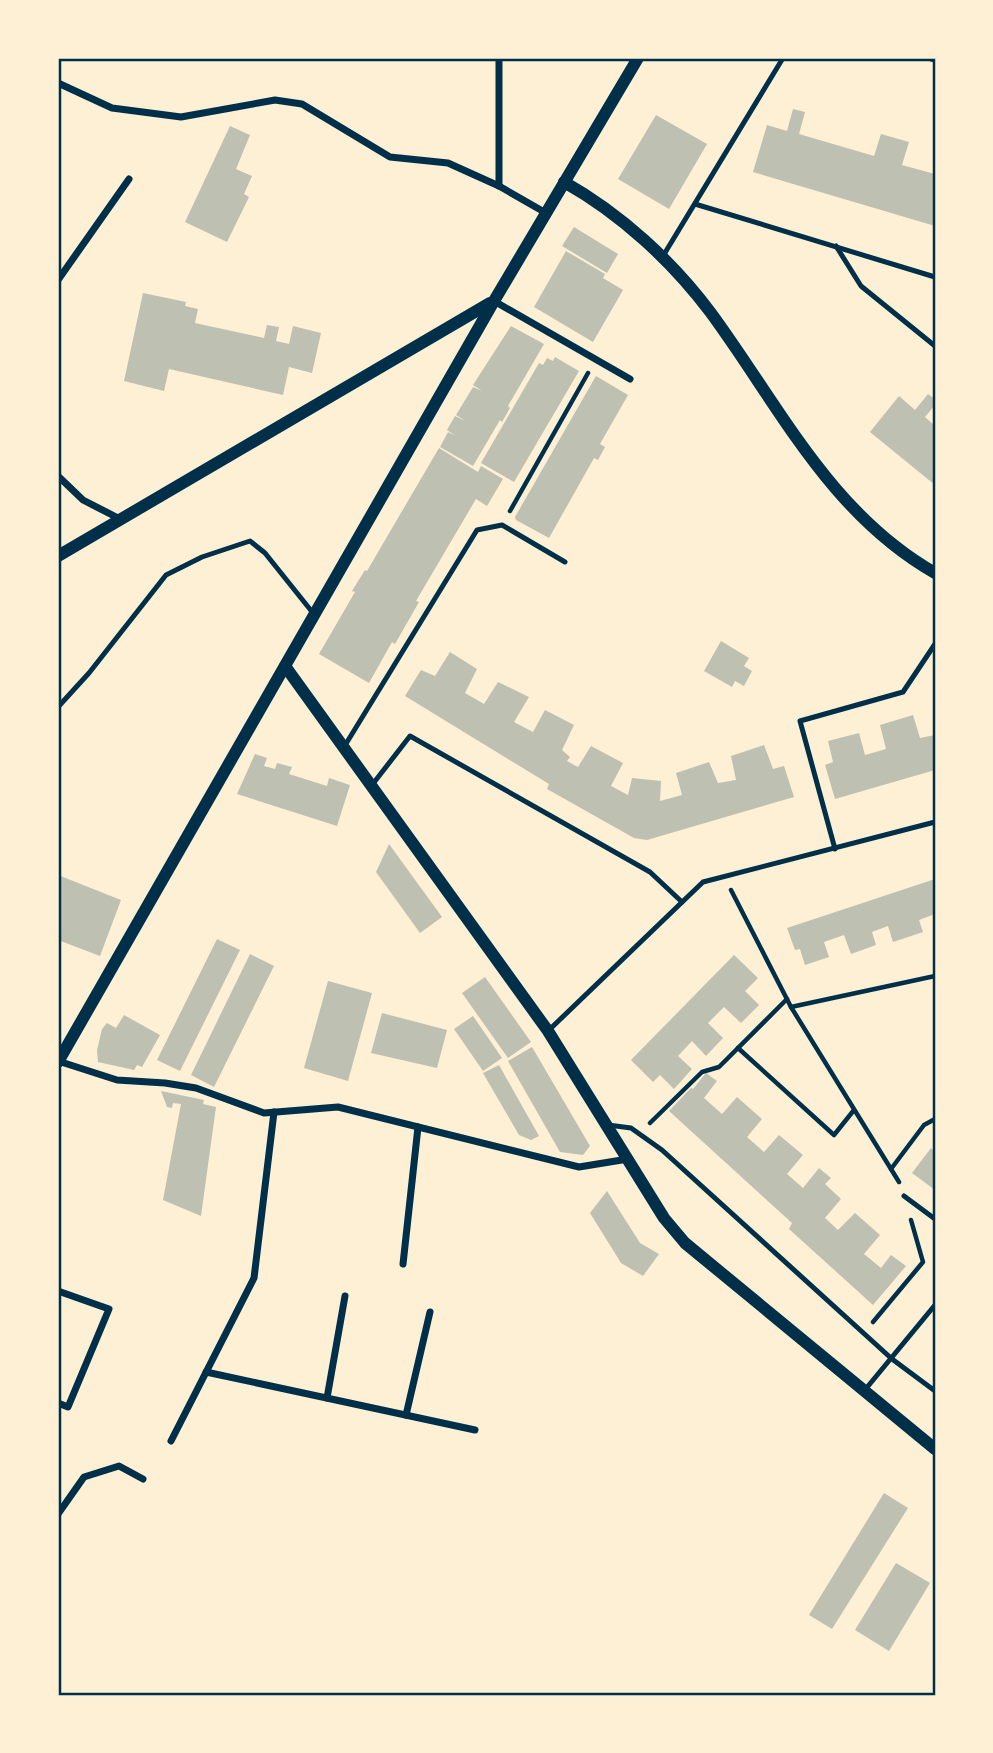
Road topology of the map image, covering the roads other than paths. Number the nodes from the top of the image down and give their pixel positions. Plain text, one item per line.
1 (499, 58) edge
2 (638, 58) edge
3 (783, 58) edge
4 (928, 58) edge
5 (935, 60) edge
6 (58, 83) edge
7 (129, 180) dead end
8 (564, 182) junction
9 (499, 186) junction
10 (695, 204) junction
11 (546, 213) junction
12 (836, 246) junction
13 (662, 257) junction
14 (935, 277) edge
15 (58, 280) edge
16 (494, 301) junction
17 (935, 346) edge
18 (630, 379) dead end
19 (58, 476) edge
20 (120, 519) junction
21 (58, 556) edge
22 (565, 562) dead end
23 (935, 573) edge
24 (315, 614) junction
25 (935, 644) edge
26 (285, 666) junction
27 (58, 707) edge
28 (344, 747) junction
29 (372, 785) junction
30 (935, 822) edge
31 (835, 849) junction
32 (682, 902) junction
33 (548, 1031) junction
34 (58, 1062) edge
35 (274, 1112) junction
36 (608, 1125) junction
37 (418, 1127) junction
38 (628, 1159) junction
39 (904, 1196) road end
40 (935, 1219) edge
41 (403, 1264) dead end
42 (58, 1291) edge
43 (345, 1296) dead end
44 (935, 1305) edge
45 (430, 1312) dead end
46 (892, 1359) junction
47 (206, 1372) junction
48 (864, 1391) junction
49 (935, 1391) edge
50 (327, 1398) junction
51 (58, 1403) edge
52 (406, 1415) junction
53 (475, 1430) dead end
54 (171, 1441) dead end
55 (935, 1449) edge
56 (143, 1479) dead end
57 (58, 1514) edge

1 - 9 street
2 - 8 street
3 - 10 lane
4 - 5 lane
6 - 9 street
7 - 15 street
8 - 11 street
8 - 13 street
9 - 11 street
10 - 12 lane
10 - 13 lane
11 - 16 street
12 - 14 lane
12 - 17 lane
13 - 23 street
16 - 18 street
16 - 20 street
16 - 24 street
19 - 20 street
20 - 21 street
22 - 28 lane
24 - 26 street
24 - 27 lane
25 - 31 lane
26 - 28 street
26 - 34 street
28 - 29 street
29 - 32 lane
29 - 33 street
30 - 31 lane
31 - 32 lane
32 - 33 lane
33 - 36 street
34 - 35 street
35 - 37 street
35 - 47 street
36 - 38 street
36 - 46 lane
37 - 38 street
37 - 41 street
38 - 48 street
39 - 40 lane
42 - 51 street
43 - 50 street
44 - 46 lane
45 - 52 street
46 - 48 lane
46 - 49 lane
47 - 50 street
47 - 54 street
48 - 55 street
50 - 52 street
52 - 53 street
56 - 57 street

